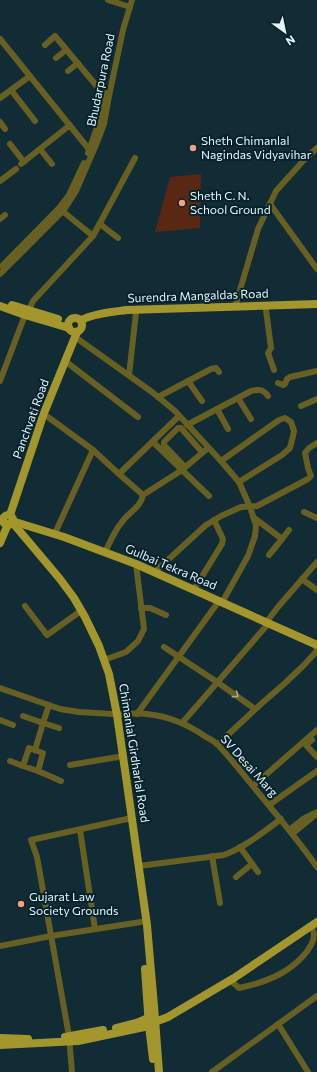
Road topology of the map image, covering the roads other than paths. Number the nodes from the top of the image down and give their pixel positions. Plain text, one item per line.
1 (108, 0) edge
2 (132, 0) edge
3 (128, 4) edge
4 (0, 39) edge
5 (45, 45) dead end
6 (66, 50) junction
7 (56, 58) dead end
8 (78, 63) junction
9 (68, 72) dead end
10 (30, 76) junction
11 (11, 90) junction
12 (106, 96) junction
13 (0, 98) edge
14 (0, 122) edge
15 (35, 122) dead end
16 (70, 125) junction
17 (5, 129) dead end
18 (10, 144) dead end
19 (317, 148) edge
20 (40, 149) junction
21 (91, 152) junction
22 (135, 158) dead end
23 (52, 164) dead end
24 (20, 165) junction
25 (0, 181) edge
26 (270, 204) junction
27 (61, 210) junction
28 (100, 224) junction
29 (93, 236) junction
30 (118, 238) dead end
31 (0, 269) edge
32 (317, 269) edge
33 (0, 274) edge
34 (0, 301) edge
35 (317, 304) edge
36 (0, 306) edge
37 (235, 307) junction
38 (317, 308) edge
39 (266, 310) junction
40 (27, 312) junction
41 (136, 314) junction
42 (75, 328) junction
43 (65, 362) junction
44 (274, 370) dead end
45 (317, 371) edge
46 (219, 372) dead end
47 (128, 375) junction
48 (0, 381) edge
49 (188, 381) junction
50 (278, 383) dead end
51 (268, 396) dead end
52 (158, 397) junction
53 (238, 398) junction
54 (317, 400) edge
55 (202, 401) dead end
56 (301, 406) dead end
57 (216, 410) junction
58 (44, 415) junction
59 (179, 416) junction
60 (138, 417) dead end
61 (251, 419) dead end
62 (187, 425) junction
63 (228, 429) dead end
64 (153, 442) junction
65 (317, 443) edge
66 (208, 448) junction
67 (93, 450) junction
68 (202, 452) junction
69 (221, 461) junction
70 (184, 468) junction
71 (317, 471) edge
72 (119, 474) junction
73 (311, 476) junction
74 (238, 482) junction
75 (143, 495) junction
76 (209, 496) dead end
77 (250, 507) junction
78 (304, 512) dead end
79 (253, 517) junction
80 (317, 518) edge
81 (7, 519) edge
82 (214, 520) junction
83 (289, 530) dead end
84 (56, 532) junction
85 (0, 534) edge
86 (282, 539) junction
87 (0, 543) edge
88 (106, 550) junction
89 (269, 555) dead end
90 (317, 562) edge
91 (136, 564) junction
92 (158, 569) junction
93 (302, 579) junction
94 (196, 586) junction
95 (317, 590) edge
96 (222, 600) junction
97 (25, 606) dead end
98 (141, 608) junction
99 (78, 612) junction
100 (166, 615) dead end
101 (268, 622) junction
102 (317, 640) edge
103 (317, 644) edge
104 (164, 647) dead end
105 (179, 657) junction
106 (104, 660) junction
107 (217, 682) junction
108 (0, 688) edge
109 (49, 705) junction
110 (255, 709) junction
111 (114, 714) junction
112 (137, 714) junction
113 (23, 716) dead end
114 (0, 720) edge
115 (182, 722) junction
116 (43, 723) junction
117 (13, 725) dead end
118 (59, 728) dead end
119 (316, 734) edge
120 (218, 744) junction
121 (304, 744) junction
122 (35, 750) junction
123 (118, 757) junction
124 (317, 757) edge
125 (10, 761) dead end
126 (70, 764) dead end
127 (23, 766) junction
128 (317, 771) edge
129 (38, 772) junction
130 (61, 781) dead end
131 (253, 786) junction
132 (269, 805) junction
133 (317, 813) edge
134 (127, 819) junction
135 (281, 819) junction
136 (80, 830) junction
137 (291, 832) junction
138 (240, 847) junction
139 (212, 856) junction
140 (252, 864) junction
141 (139, 866) junction
142 (317, 867) edge
143 (258, 872) dead end
144 (236, 877) dead end
145 (220, 904) dead end
146 (317, 917) edge
147 (141, 922) junction
148 (314, 924) edge
149 (95, 929) junction
150 (51, 936) junction
151 (0, 946) edge
152 (230, 980) junction
153 (317, 996) edge
154 (152, 1021) junction
155 (278, 1024) junction
156 (0, 1038) edge
157 (69, 1039) junction
158 (0, 1045) edge
159 (72, 1072) edge
160 (154, 1072) edge
161 (159, 1072) edge
162 (212, 1072) edge
163 (308, 1072) edge

1 - 3 street
2 - 3 street, Bhudarpura Road
3 - 12 street, Bhudarpura Road
4 - 10 street
5 - 6 street
6 - 7 street
6 - 8 street
8 - 9 street
8 - 12 street
10 - 11 street
10 - 16 street
11 - 13 street
11 - 15 street
12 - 21 street, Bhudarpura Road
14 - 17 street
16 - 20 street
16 - 21 street
18 - 24 street
19 - 26 street
20 - 23 street
20 - 24 street
21 - 27 street, Bhudarpura Road
22 - 28 street
24 - 25 street
26 - 32 street
26 - 37 street
27 - 29 street
27 - 31 street, Bhudarpura Road
27 - 33 street, Bhudarpura Road
28 - 29 street
28 - 30 street
29 - 40 street
34 - 40 main road
35 - 37 main road, Surendra Mangaldas Road
36 - 40 main road
37 - 42 main road, Surendra Mangaldas Road
38 - 39 main road, Surendra Mangaldas Road
39 - 41 main road, Surendra Mangaldas Road
39 - 44 street
40 - 42 main road
40 - 48 street
41 - 42 main road, Surendra Mangaldas Road
41 - 47 street
42 - 43 main road, Panchvati Road
42 - 47 street
42 - 81 main road, Panchvati Road
43 - 58 main road, Panchvati Road
43 - 60 street
45 - 50 street
46 - 49 street
47 - 52 street
49 - 52 street
49 - 55 street
51 - 53 street
52 - 59 street
53 - 57 street
53 - 61 street
54 - 56 street
57 - 62 street
57 - 63 street
58 - 67 street
58 - 81 main road, Panchvati Road
59 - 62 street
59 - 64 street
62 - 66 street
64 - 70 street
64 - 72 street
65 - 73 street
66 - 68 street
66 - 69 street
67 - 72 street
67 - 84 street
68 - 70 street
68 - 70 street
69 - 74 street
69 - 74 street
70 - 75 street
70 - 76 street
71 - 73 street
72 - 75 street
73 - 77 street
74 - 77 street
75 - 88 street
77 - 79 street
77 - 82 street
78 - 80 street
79 - 86 street
79 - 96 street
81 - 84 main road, Gulbai Tekra Road
81 - 85 main road
81 - 87 main road
81 - 91 main road, Gulbai Tekra Road
81 - 99 main road, Chimanlal Girdharlal Road
81 - 106 main road, Chimanlal Girdharlal Road
82 - 92 street
82 - 94 street
83 - 86 street
84 - 88 main road, Gulbai Tekra Road
86 - 89 street
88 - 92 main road, Gulbai Tekra Road
90 - 93 street
91 - 96 main road, Gulbai Tekra Road
91 - 98 street
92 - 94 main road, Gulbai Tekra Road
93 - 95 street
93 - 101 street
94 - 96 main road, Gulbai Tekra Road
96 - 101 main road, Gulbai Tekra Road
96 - 105 street
97 - 99 street
98 - 100 street
98 - 106 street
99 - 111 main road, Chimanlal Girdharlal Road
101 - 102 main road, Gulbai Tekra Road
101 - 103 main road, Gulbai Tekra Road
101 - 107 street
103 - 110 street
104 - 105 street
105 - 107 street
105 - 112 street
106 - 111 main road, Chimanlal Girdharlal Road
107 -> 110 street
107 - 115 street
108 - 109 street, SV Desai Marg
109 - 111 street, SV Desai Marg
109 - 116 street
110 - 120 street
111 - 112 street, SV Desai Marg
111 - 123 main road, Chimanlal Girdharlal Road
111 - 141 main road, Chimanlal Girdharlal Road
112 - 115 street, SV Desai Marg
113 - 116 street
114 - 117 street
115 - 120 street, SV Desai Marg
116 - 118 street
116 - 122 street
119 - 121 street
120 - 131 street, SV Desai Marg
121 - 124 street
121 - 131 street
122 - 127 street
122 - 129 street
123 - 126 street
123 - 134 main road, Chimanlal Girdharlal Road
125 - 127 street
127 - 129 street
128 - 132 street
129 - 130 street
131 - 132 street, SV Desai Marg
132 - 135 street, SV Desai Marg
133 - 137 street
134 - 136 street
134 - 147 main road, Chimanlal Girdharlal Road
135 - 137 street, SV Desai Marg
135 - 138 street
136 - 149 street
136 - 150 street
137 - 142 street, SV Desai Marg
138 - 139 street
138 - 140 street
139 - 141 street
139 - 145 street
140 - 143 street
140 - 144 street
141 - 154 main road, Chimanlal Girdharlal Road
146 - 154 main road
147 - 149 street
147 - 154 main road, Chimanlal Girdharlal Road
148 - 152 main road
148 - 152 street
149 - 150 street
150 - 151 street
150 - 157 street
152 - 154 main road
153 - 155 street
154 - 157 main road
154 - 160 main road, Chimanlal Girdharlal Road
154 - 161 main road, Chimanlal Girdharlal Road
155 - 162 street
155 - 163 street
156 - 157 main road
157 - 158 main road
157 - 159 street

